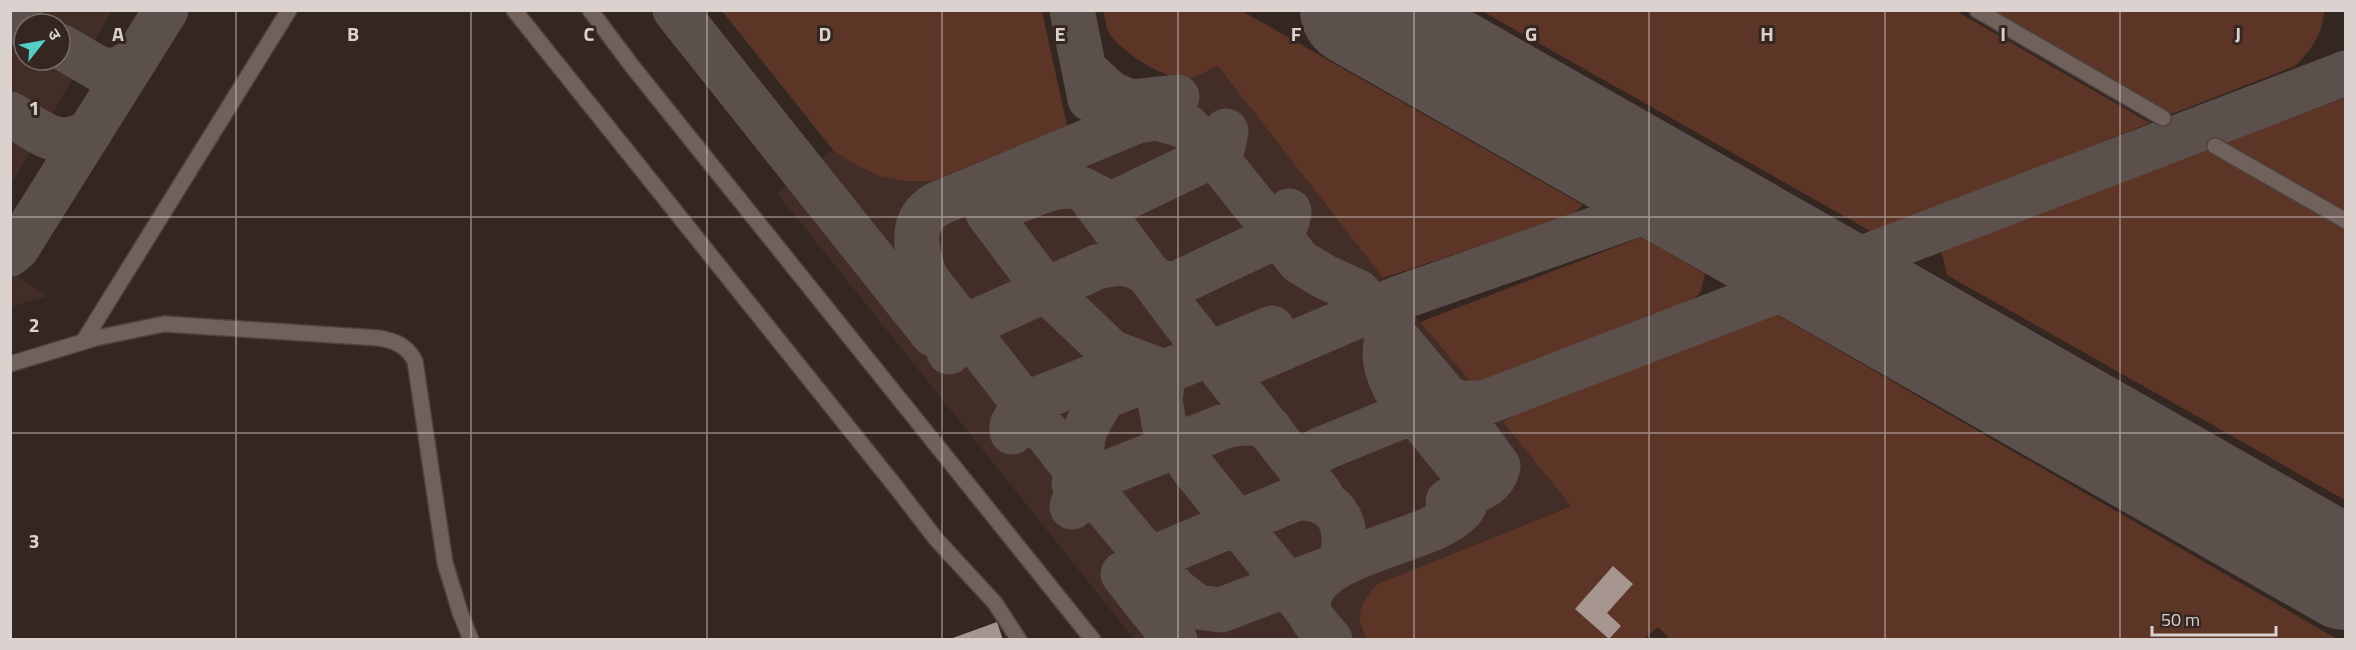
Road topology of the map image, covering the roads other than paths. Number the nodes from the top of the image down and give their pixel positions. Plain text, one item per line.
1 (289, 10) edge
2 (514, 10) edge
3 (590, 10) edge
4 (1977, 10) edge
5 (2163, 118) dead end
6 (2216, 146) dead end
7 (2346, 221) edge
8 (83, 342) junction
9 (10, 364) edge
10 (471, 639) edge
11 (1019, 639) edge
12 (1093, 639) edge

1 - 8 lane
2 - 11 lane
3 - 12 lane
4 - 5 lane
6 - 7 lane
8 - 9 lane
8 - 10 lane

